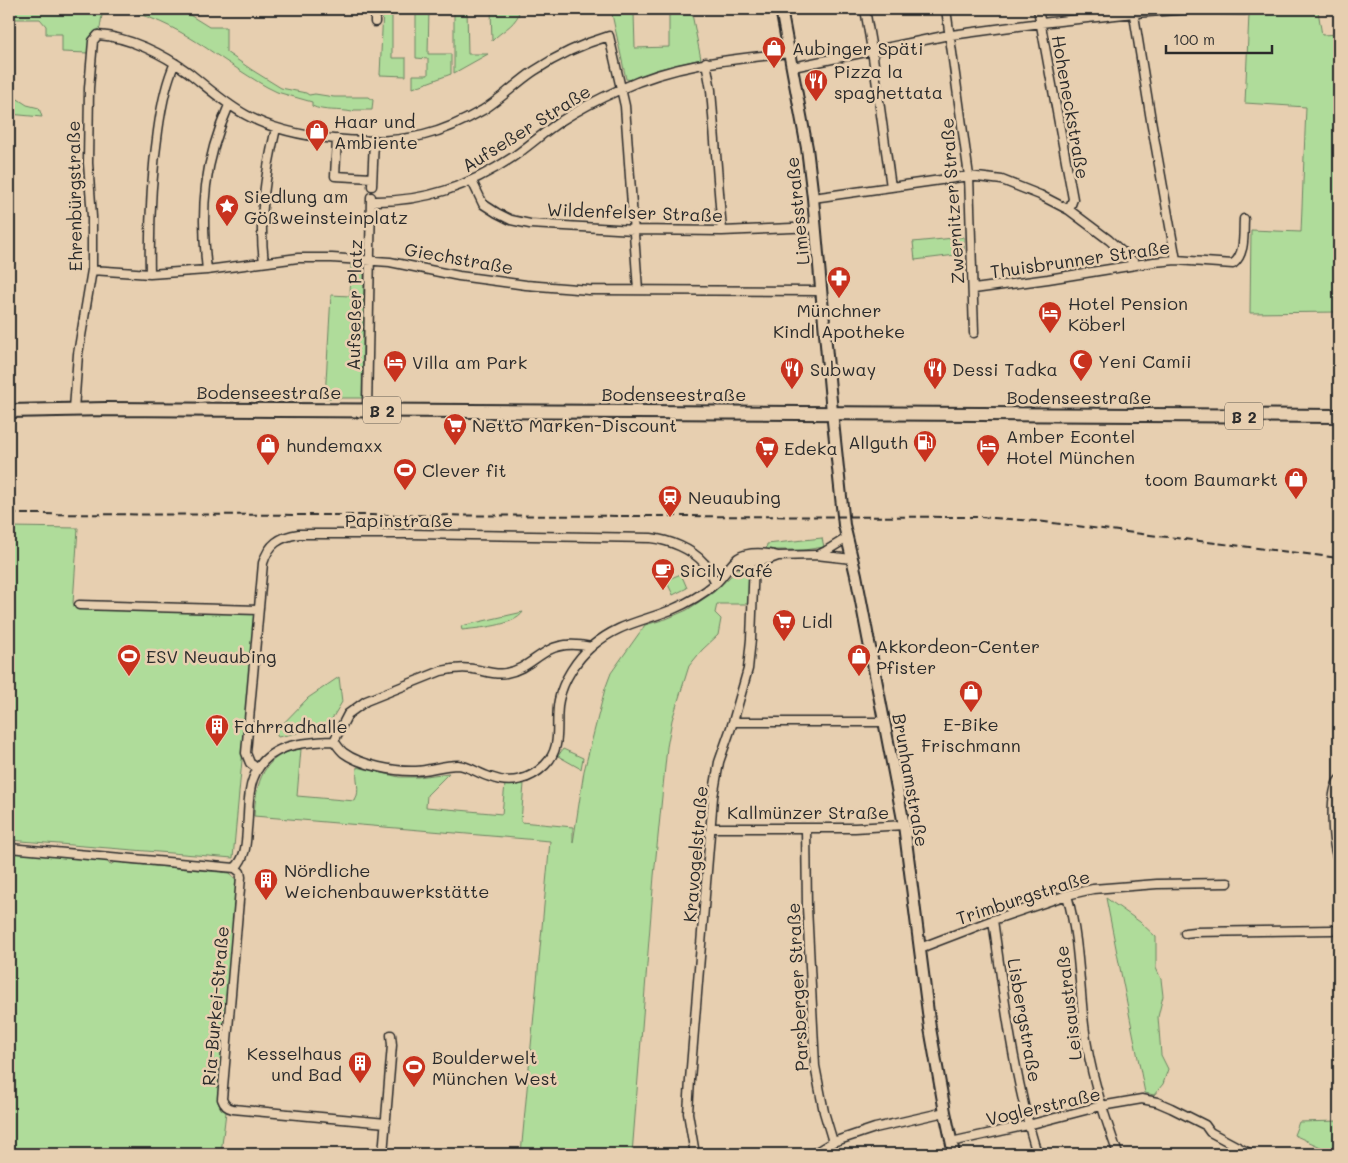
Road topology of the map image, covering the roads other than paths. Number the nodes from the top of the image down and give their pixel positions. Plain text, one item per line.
1 (375, 9) edge
2 (781, 9) edge
3 (865, 9) edge
4 (946, 9) edge
5 (1038, 9) edge
6 (1198, 9) edge
7 (1245, 10) dead end
8 (1134, 11) edge
9 (375, 22) dead end
10 (1041, 24) junction
11 (950, 35) junction
12 (872, 50) junction
13 (790, 53) junction
14 (706, 62) junction
15 (175, 63) junction
16 (793, 67) junction
17 (622, 88) junction
18 (229, 105) junction
19 (276, 128) junction
20 (337, 139) junction
21 (374, 140) junction
22 (969, 176) junction
23 (372, 178) junction
24 (472, 181) junction
25 (372, 186) dead end
26 (891, 187) junction
27 (813, 198) junction
28 (393, 201) joint
29 (1069, 210) junction
30 (1244, 219) dead end
31 (816, 227) junction
32 (634, 230) junction
33 (722, 231) junction
34 (369, 260) junction
35 (1176, 260) junction
36 (264, 262) junction
37 (1136, 264) junction
38 (92, 270) junction
39 (207, 270) junction
40 (150, 274) junction
41 (974, 289) junction
42 (638, 290) junction
43 (821, 291) junction
44 (974, 333) dead end
45 (74, 409) junction
46 (367, 410) junction
47 (9, 411) edge
48 (832, 412) junction
49 (1339, 416) edge
50 (847, 538) junction
51 (816, 555) junction
52 (778, 556) junction
53 (852, 559) junction
54 (754, 561) junction
55 (734, 563) junction
56 (716, 583) junction
57 (79, 605) dead end
58 (258, 610) junction
59 (591, 647) junction
60 (733, 722) junction
61 (885, 722) junction
62 (334, 741) junction
63 (258, 769) junction
64 (1339, 780) edge
65 (904, 825) junction
66 (712, 828) junction
67 (806, 828) junction
68 (9, 848) edge
69 (1339, 861) edge
70 (235, 868) junction
71 (1228, 883) dead end
72 (1067, 895) junction
73 (993, 920) junction
74 (1336, 930) edge
75 (1185, 933) dead end
76 (920, 948) junction
77 (391, 1034) dead end
78 (1101, 1106) junction
79 (945, 1112) junction
80 (386, 1123) junction
81 (1028, 1126) junction
82 (833, 1142) junction
83 (951, 1142) junction
84 (383, 1154) edge
85 (695, 1154) edge
86 (813, 1154) edge
87 (954, 1154) edge
88 (1036, 1154) edge
89 (1118, 1154) edge
90 (1251, 1154) edge

1 - 9 street
2 - 13 street, Limesstraße
3 - 12 street
4 - 11 street, Zwernitzer Straße
5 - 10 street, Hoheneckstraße
6 - 7 street
6 - 8 street
8 - 10 street
8 - 35 street
10 - 11 street
10 - 29 street, Hoheneckstraße
11 - 12 street
11 - 22 street, Zwernitzer Straße
12 - 16 street
12 - 26 street
13 - 14 street, Aufseßer Straße
13 - 16 street, Limesstraße
14 - 17 street, Aufseßer Straße
14 - 33 street
15 - 18 street
15 - 38 street, Ehrenbürgstraße
15 - 40 street
16 - 27 street, Limesstraße
17 - 21 street
17 - 24 street, Aufseßer Straße
17 - 32 street
18 - 19 street
18 - 39 street
19 - 20 street
19 - 36 street
20 - 21 street
20 - 23 street
21 - 23 street
22 - 26 street
22 - 29 street
22 - 41 street, Zwernitzer Straße
23 - 25 street
24 - 28 street, Aufseßer Straße
24 - 32 street, Wildenfelser Straße
26 - 27 street
27 - 31 street, Limesstraße
28 - 34 street, Aufseßer Platz
29 - 37 street
30 - 35 street, Thuisbrunner Straße
31 - 33 street, Wildenfelser Straße
31 - 43 street, Limesstraße
32 - 33 street, Wildenfelser Straße
32 - 42 street
34 - 36 street, Giechstraße
34 - 42 street, Giechstraße
34 - 46 street, Aufseßer Platz
35 - 37 street, Thuisbrunner Straße
36 - 39 street, Giechstraße
37 - 41 street, Thuisbrunner Straße
38 - 40 street, Giechstraße
38 - 45 street, Ehrenbürgstraße
39 - 40 street, Giechstraße
41 - 44 street, Zwernitzer Straße
42 - 43 street, Giechstraße
43 - 48 street, Limesstraße
45 - 46 main road, Bodenseestraße / B 2
45 - 47 main road, Bodenseestraße / B 2
46 - 48 main road, Bodenseestraße / B 2
48 - 49 main road, Bodenseestraße / B 2
48 - 50 street, Brunhamstraße
50 - 51 street
50 - 53 street, Brunhamstraße
51 - 52 street
51 - 53 street
52 - 54 street
52 - 55 street
53 - 61 street, Brunhamstraße
54 - 55 street
54 - 60 street, Kravogelstraße
55 - 56 street
56 - 58 street, Papinstraße
56 - 59 street
57 - 58 street
58 - 63 street, Papinstraße
59 - 62 street
59 - 62 street
60 - 61 street
60 - 66 street, Kravogelstraße
61 - 65 street, Brunhamstraße
62 - 63 street
63 - 70 street
64 - 69 street
65 - 67 street, Kallmünzer Straße
65 - 76 street, Brunhamstraße
66 - 67 street, Kallmünzer Straße
66 - 85 street, Kravogelstraße
67 - 82 street, Parsberger Straße
68 - 70 street
70 - 80 street, Ria-Burkei-Straße
71 - 72 street, Trimburgstraße
72 - 73 street, Trimburgstraße
72 - 78 street, Leisaustraße
73 - 76 street, Trimburgstraße
73 - 81 street, Lisbergstraße
74 - 75 street
76 - 79 street, Brunhamstraße
77 - 80 street
78 - 81 street, Voglerstraße
78 - 89 street, Leisaustraße
78 - 90 street, Voglerstraße
79 - 82 street
79 - 83 street, Brunhamstraße
80 - 84 street
81 - 83 street, Voglerstraße
81 - 88 street, Lisbergstraße
82 - 86 street
83 - 87 street, Brunhamstraße

